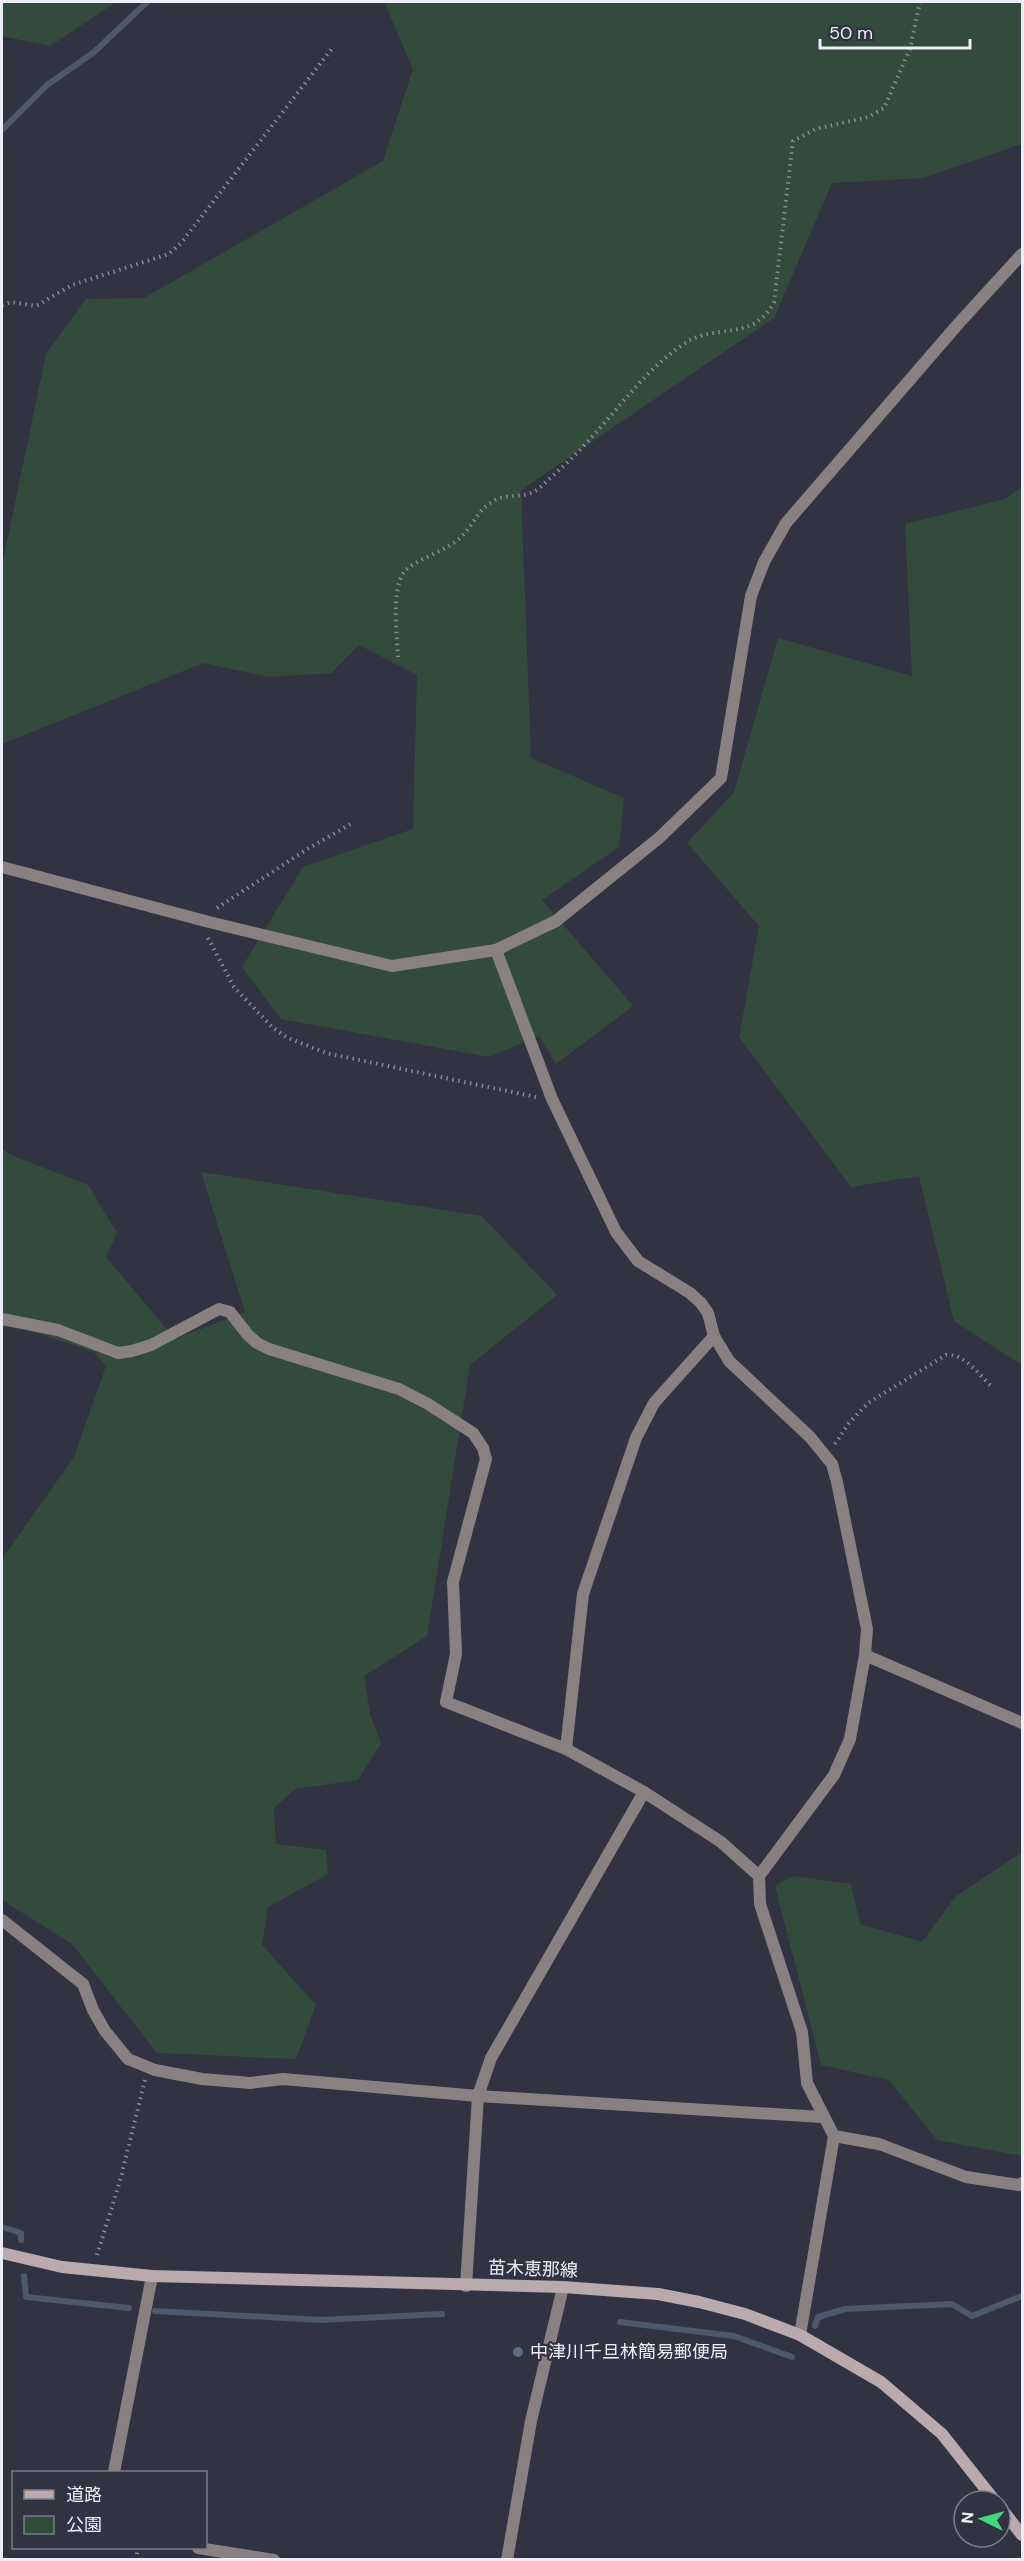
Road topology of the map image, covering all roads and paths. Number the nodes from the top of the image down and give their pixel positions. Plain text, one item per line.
1 (920, 2) edge
2 (334, 46) dead end
3 (1023, 254) edge
4 (2, 305) edge
5 (398, 657) dead end
6 (354, 822) dead end
7 (2, 867) edge
8 (200, 919) junction
9 (496, 950) junction
10 (552, 1099) junction
11 (2, 1319) edge
12 (714, 1336) junction
13 (993, 1388) dead end
14 (827, 1458) junction
15 (865, 1655) junction
16 (1023, 1723) edge
17 (566, 1749) junction
18 (644, 1792) junction
19 (759, 1876) junction
20 (2, 1920) edge
21 (150, 2068) junction
22 (478, 2096) junction
23 (822, 2116) junction
24 (834, 2136) junction
25 (1023, 2182) edge
26 (2, 2253) edge
27 (95, 2271) junction
28 (152, 2276) junction
29 (466, 2286) junction
30 (563, 2287) junction
31 (800, 2335) junction
32 (114, 2471) edge
33 (986, 2489) edge
34 (1012, 2522) edge
35 (1023, 2535) edge
36 (207, 2548) edge
37 (274, 2559) edge
38 (507, 2559) edge

1 - 5 path
2 - 4 path
3 - 9 street
6 - 8 path
7 - 8 street
8 - 9 street
8 - 10 path
9 - 10 street
10 - 12 street
11 - 17 street
12 - 14 street
12 - 17 street
13 - 14 path
14 - 15 street
15 - 16 street
15 - 19 street
17 - 18 street
18 - 19 street
18 - 22 street
19 - 23 street
20 - 21 street
21 - 22 street
21 - 27 path
22 - 23 street
22 - 29 street
23 - 24 street
24 - 25 street
24 - 31 street
26 - 27 main road, 苗木恵那線
27 - 28 main road, 苗木恵那線
28 - 29 main road, 苗木恵那線
28 - 32 street
29 - 30 main road, 苗木恵那線
30 - 31 main road, 苗木恵那線
30 - 38 street
31 - 33 main road, 苗木恵那線
34 - 35 main road
36 - 37 street

